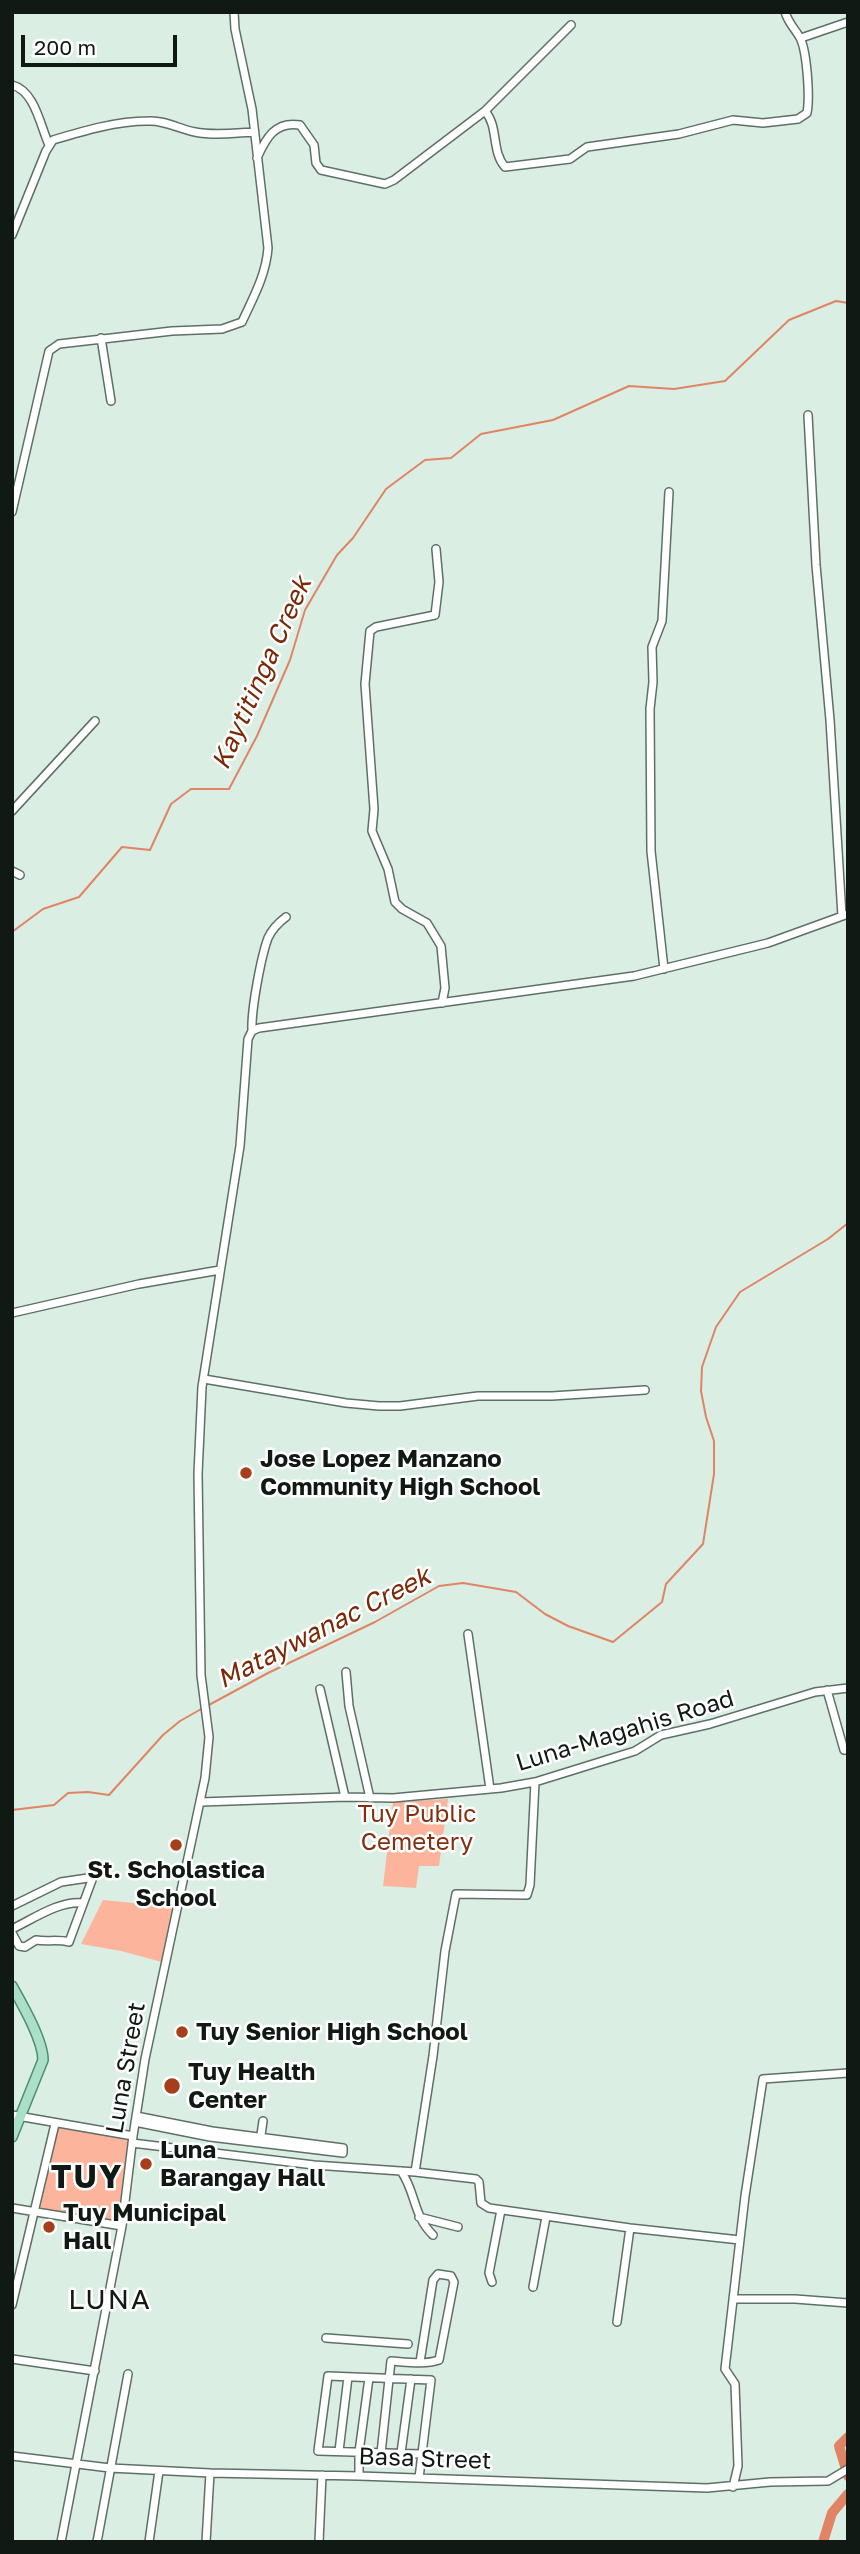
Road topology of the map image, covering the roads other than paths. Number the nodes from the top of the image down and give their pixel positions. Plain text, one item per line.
1 (234, 12) edge
2 (785, 12) edge
3 (848, 22) edge
4 (571, 25) dead end
5 (801, 38) junction
6 (12, 85) edge
7 (485, 111) junction
8 (254, 132) junction
9 (49, 145) junction
10 (257, 159) junction
11 (12, 235) edge
12 (101, 338) junction
13 (111, 401) dead end
14 (808, 415) dead end
15 (669, 492) dead end
16 (12, 512) edge
17 (436, 549) dead end
18 (95, 721) dead end
19 (12, 811) edge
20 (845, 915) edge
21 (286, 917) dead end
22 (664, 969) junction
23 (442, 1003) junction
24 (252, 1031) junction
25 (220, 1270) junction
26 (12, 1313) edge
27 (204, 1379) junction
28 (645, 1390) dead end
29 (468, 1634) dead end
30 (346, 1672) dead end
31 (848, 1688) edge
32 (320, 1689) dead end
33 (827, 1690) junction
34 (848, 1750) edge
35 (535, 1782) junction
36 (490, 1789) junction
37 (345, 1797) junction
38 (370, 1798) junction
39 (201, 1802) junction
40 (83, 1903) junction
41 (12, 1906) edge
42 (12, 1931) edge
43 (12, 1986) edge
44 (12, 1996) edge
45 (22, 2007) junction
46 (848, 2074) edge
47 (16, 2116) edge
48 (135, 2119) junction
49 (263, 2121) dead end
50 (55, 2124) junction
51 (12, 2137) edge
52 (132, 2139) junction
53 (260, 2140) junction
54 (401, 2171) junction
55 (415, 2172) junction
56 (12, 2208) edge
57 (501, 2210) junction
58 (35, 2212) junction
59 (419, 2217) junction
60 (546, 2217) junction
61 (122, 2226) junction
62 (458, 2227) dead end
63 (630, 2228) junction
64 (433, 2235) dead end
65 (740, 2240) junction
66 (492, 2282) dead end
67 (533, 2287) dead end
68 (733, 2299) junction
69 (848, 2303) edge
70 (12, 2305) edge
71 (617, 2322) dead end
72 (326, 2338) dead end
73 (392, 2343) junction
74 (408, 2344) dead end
75 (12, 2360) edge
76 (391, 2361) junction
77 (420, 2362) junction
78 (95, 2371) junction
79 (128, 2374) dead end
80 (348, 2377) junction
81 (369, 2378) junction
82 (390, 2379) junction
83 (411, 2379) junction
84 (339, 2451) junction
85 (359, 2452) junction
86 (380, 2453) junction
87 (401, 2453) junction
88 (421, 2454) junction
89 (12, 2456) edge
90 (76, 2464) junction
91 (110, 2468) junction
92 (848, 2469) edge
93 (159, 2471) junction
94 (210, 2473) junction
95 (323, 2475) junction
96 (359, 2476) junction
97 (419, 2478) junction
98 (733, 2487) junction
99 (61, 2542) edge
100 (97, 2542) edge
101 (149, 2542) edge
102 (206, 2542) edge
103 (319, 2542) edge

1 - 8 street
2 - 5 street
3 - 5 street
4 - 7 street
5 - 7 street
6 - 9 street
7 - 10 street
8 - 9 street
8 - 10 street
9 - 11 street
10 - 12 street
12 - 13 street
12 - 16 street
14 - 20 street
15 - 22 street
17 - 23 street
18 - 19 street
20 - 22 street
21 - 24 street, Luna Street
22 - 23 street
23 - 24 street
24 - 25 street, Luna Street
25 - 26 street
25 - 27 street, Luna Street
27 - 28 street
27 - 39 street, Luna Street
29 - 36 street
30 - 38 street
31 - 33 street, Luna-Magahis Road
32 - 37 street
33 - 34 street
33 - 35 street, Luna-Magahis Road
35 - 36 street, Luna-Magahis Road
35 - 55 street
36 - 38 street, Luna-Magahis Road
37 - 38 street, Luna-Magahis Road
37 - 39 street, Luna-Magahis Road
39 - 48 street, Luna Street
40 - 41 street
40 - 42 street
40 - 42 street
43 - 45 main road
44 - 45 main road
45 - 47 main road
46 - 65 street
47 - 50 street
47 - 51 main road
48 - 52 street, Luna Street
48 - 53 street
49 - 53 street
50 - 52 street
50 - 58 street
52 - 54 street
52 - 61 street, Luna Street
53 - 53 street
54 - 55 street
54 - 59 street
55 - 57 street
56 - 58 street
57 - 60 street
57 - 66 street
58 - 61 street
58 - 70 street
59 - 62 street
59 - 64 street
60 - 63 street
60 - 67 street
61 - 78 street, Luna Street
63 - 65 street
63 - 71 street
65 - 68 street
68 - 69 street
68 - 98 street
72 - 73 street
73 - 74 street
73 - 76 street
75 - 78 street
76 - 77 street
76 - 82 street
77 - 77 street
78 - 90 street, Luna Street
79 - 91 street
80 - 81 street
80 - 84 street
80 - 84 street
81 - 82 street
81 - 85 street
82 - 83 street
82 - 86 street
83 - 87 street
83 - 88 street
84 - 85 street
85 - 86 street
85 - 96 street
86 - 87 street
87 - 88 street
88 - 97 street
89 - 90 street, Basa Street
90 - 91 street, Basa Street
90 - 99 street, Luna Street
91 - 93 street, Basa Street
91 - 100 street
92 - 98 street, Basa Street
93 - 94 street, Basa Street
93 - 101 street
94 - 95 street, Basa Street
94 - 102 street
95 - 96 street, Basa Street
95 - 103 street
96 - 97 street, Basa Street
97 - 98 street, Basa Street

